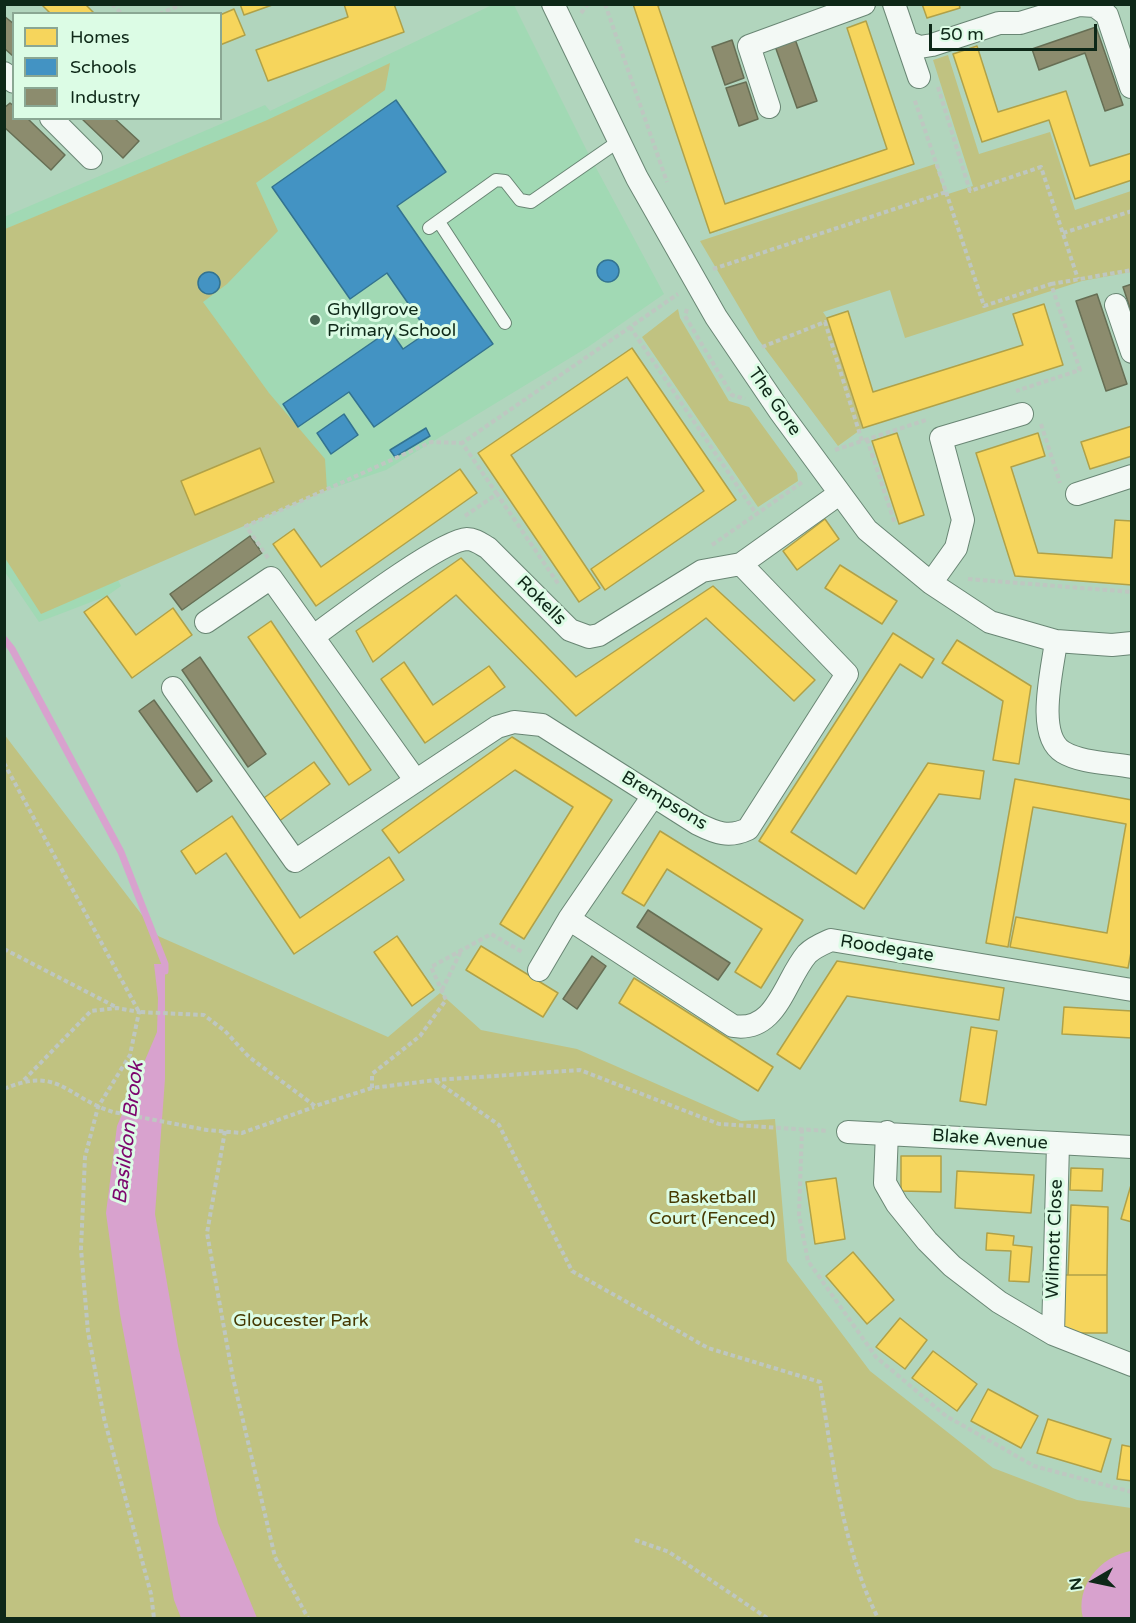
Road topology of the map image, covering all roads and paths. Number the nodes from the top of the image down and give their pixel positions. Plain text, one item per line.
1 (183, 4) edge
2 (605, 4) edge
3 (864, 4) edge
4 (894, 4) edge
5 (558, 6) edge
6 (164, 12) edge
7 (1017, 14) edge
8 (907, 42) junction
9 (922, 84) junction
10 (1131, 87) edge
11 (769, 107) dead end
12 (53, 120) edge
13 (619, 141) junction
14 (91, 158) dead end
15 (670, 192) dead end
16 (946, 192) junction
17 (1131, 211) edge
18 (1063, 233) junction
19 (1131, 270) edge
20 (708, 271) dead end
21 (1078, 279) junction
22 (1051, 284) junction
23 (685, 298) dead end
24 (688, 305) dead end
25 (1116, 305) dead end
26 (505, 323) dead end
27 (630, 327) junction
28 (758, 349) dead end
29 (1131, 352) edge
30 (1029, 387) junction
31 (1007, 394) dead end
32 (752, 401) dead end
33 (1031, 410) junction
34 (932, 418) dead end
35 (865, 440) junction
36 (462, 443) junction
37 (830, 452) dead end
38 (802, 473) dead end
39 (1131, 476) edge
40 (1074, 487) joint
41 (497, 494) junction
42 (839, 494) junction
43 (757, 515) junction
44 (458, 521) dead end
45 (896, 527) dead end
46 (709, 548) dead end
47 (272, 564) dead end
48 (741, 564) junction
49 (931, 583) junction
50 (968, 586) dead end
51 (563, 591) dead end
52 (1131, 592) edge
53 (206, 622) dead end
54 (314, 636) junction
55 (1056, 641) junction
56 (1131, 643) edge
57 (173, 688) dead end
58 (4, 763) edge
59 (1131, 767) edge
60 (416, 781) junction
61 (653, 796) junction
62 (569, 919) junction
63 (4, 949) edge
64 (461, 950) junction
65 (541, 967) joint
66 (441, 990) junction
67 (1131, 990) edge
68 (117, 1008) junction
69 (139, 1012) junction
70 (24, 1080) junction
71 (436, 1080) junction
72 (372, 1088) junction
73 (4, 1089) edge
74 (315, 1106) junction
75 (98, 1107) junction
76 (802, 1129) junction
77 (225, 1131) junction
78 (848, 1132) joint
79 (887, 1132) junction
80 (1058, 1144) junction
81 (1131, 1148) edge
82 (1053, 1334) junction
83 (1131, 1365) edge
84 (1131, 1492) edge
85 (635, 1540) dead end
86 (154, 1618) edge
87 (309, 1618) edge
88 (767, 1618) edge
89 (878, 1618) edge

1 - 6 path
2 - 15 path
3 - 11 street
4 - 8 street
5 - 13 street, The Gore
7 - 8 street
7 - 10 street
8 - 9 street
9 - 16 path
9 - 18 path
12 - 14 street
13 - 26 lane
13 - 42 street, The Gore
16 - 20 path
16 - 22 path
17 - 18 path
18 - 21 path
19 - 21 path
21 - 22 path
22 - 30 path
23 - 27 path
24 - 32 path
25 - 29 street
27 - 36 path
27 - 43 path
28 - 35 path
30 - 31 path
30 - 33 path
33 - 40 path
33 - 49 street
34 - 35 path
35 - 37 path
35 - 45 path
36 - 41 path
36 - 47 path
38 - 43 path
39 - 40 street
41 - 44 path
41 - 51 path
42 - 48 street, Rokells
42 - 49 street, The Gore
43 - 46 path
48 - 54 street, Rokells
48 - 61 street, Brempsons
49 - 55 street, The Gore
50 - 52 path
53 - 54 street
54 - 60 street
55 - 56 street, The Gore
55 - 59 street
57 - 60 street, Brempsons
58 - 69 path
60 - 61 street, Brempsons
61 - 62 street
62 - 65 street
62 - 67 street, Roodegate
63 - 68 path
64 - 65 path
64 - 66 path
64 - 66 path
66 - 72 path
68 - 69 path
68 - 70 path
69 - 74 path
69 - 75 path
70 - 73 path
70 - 75 path
71 - 72 path
71 - 76 path
71 - 89 path
72 - 74 path
74 - 77 path
75 - 77 path
75 - 86 path
76 - 78 path
76 - 84 path
77 - 87 path
78 - 79 street, Blake Avenue
79 - 80 street, Blake Avenue
79 - 82 street
80 - 81 street, Blake Avenue
80 - 82 street, Wilmott Close
82 - 83 street
85 - 88 path

